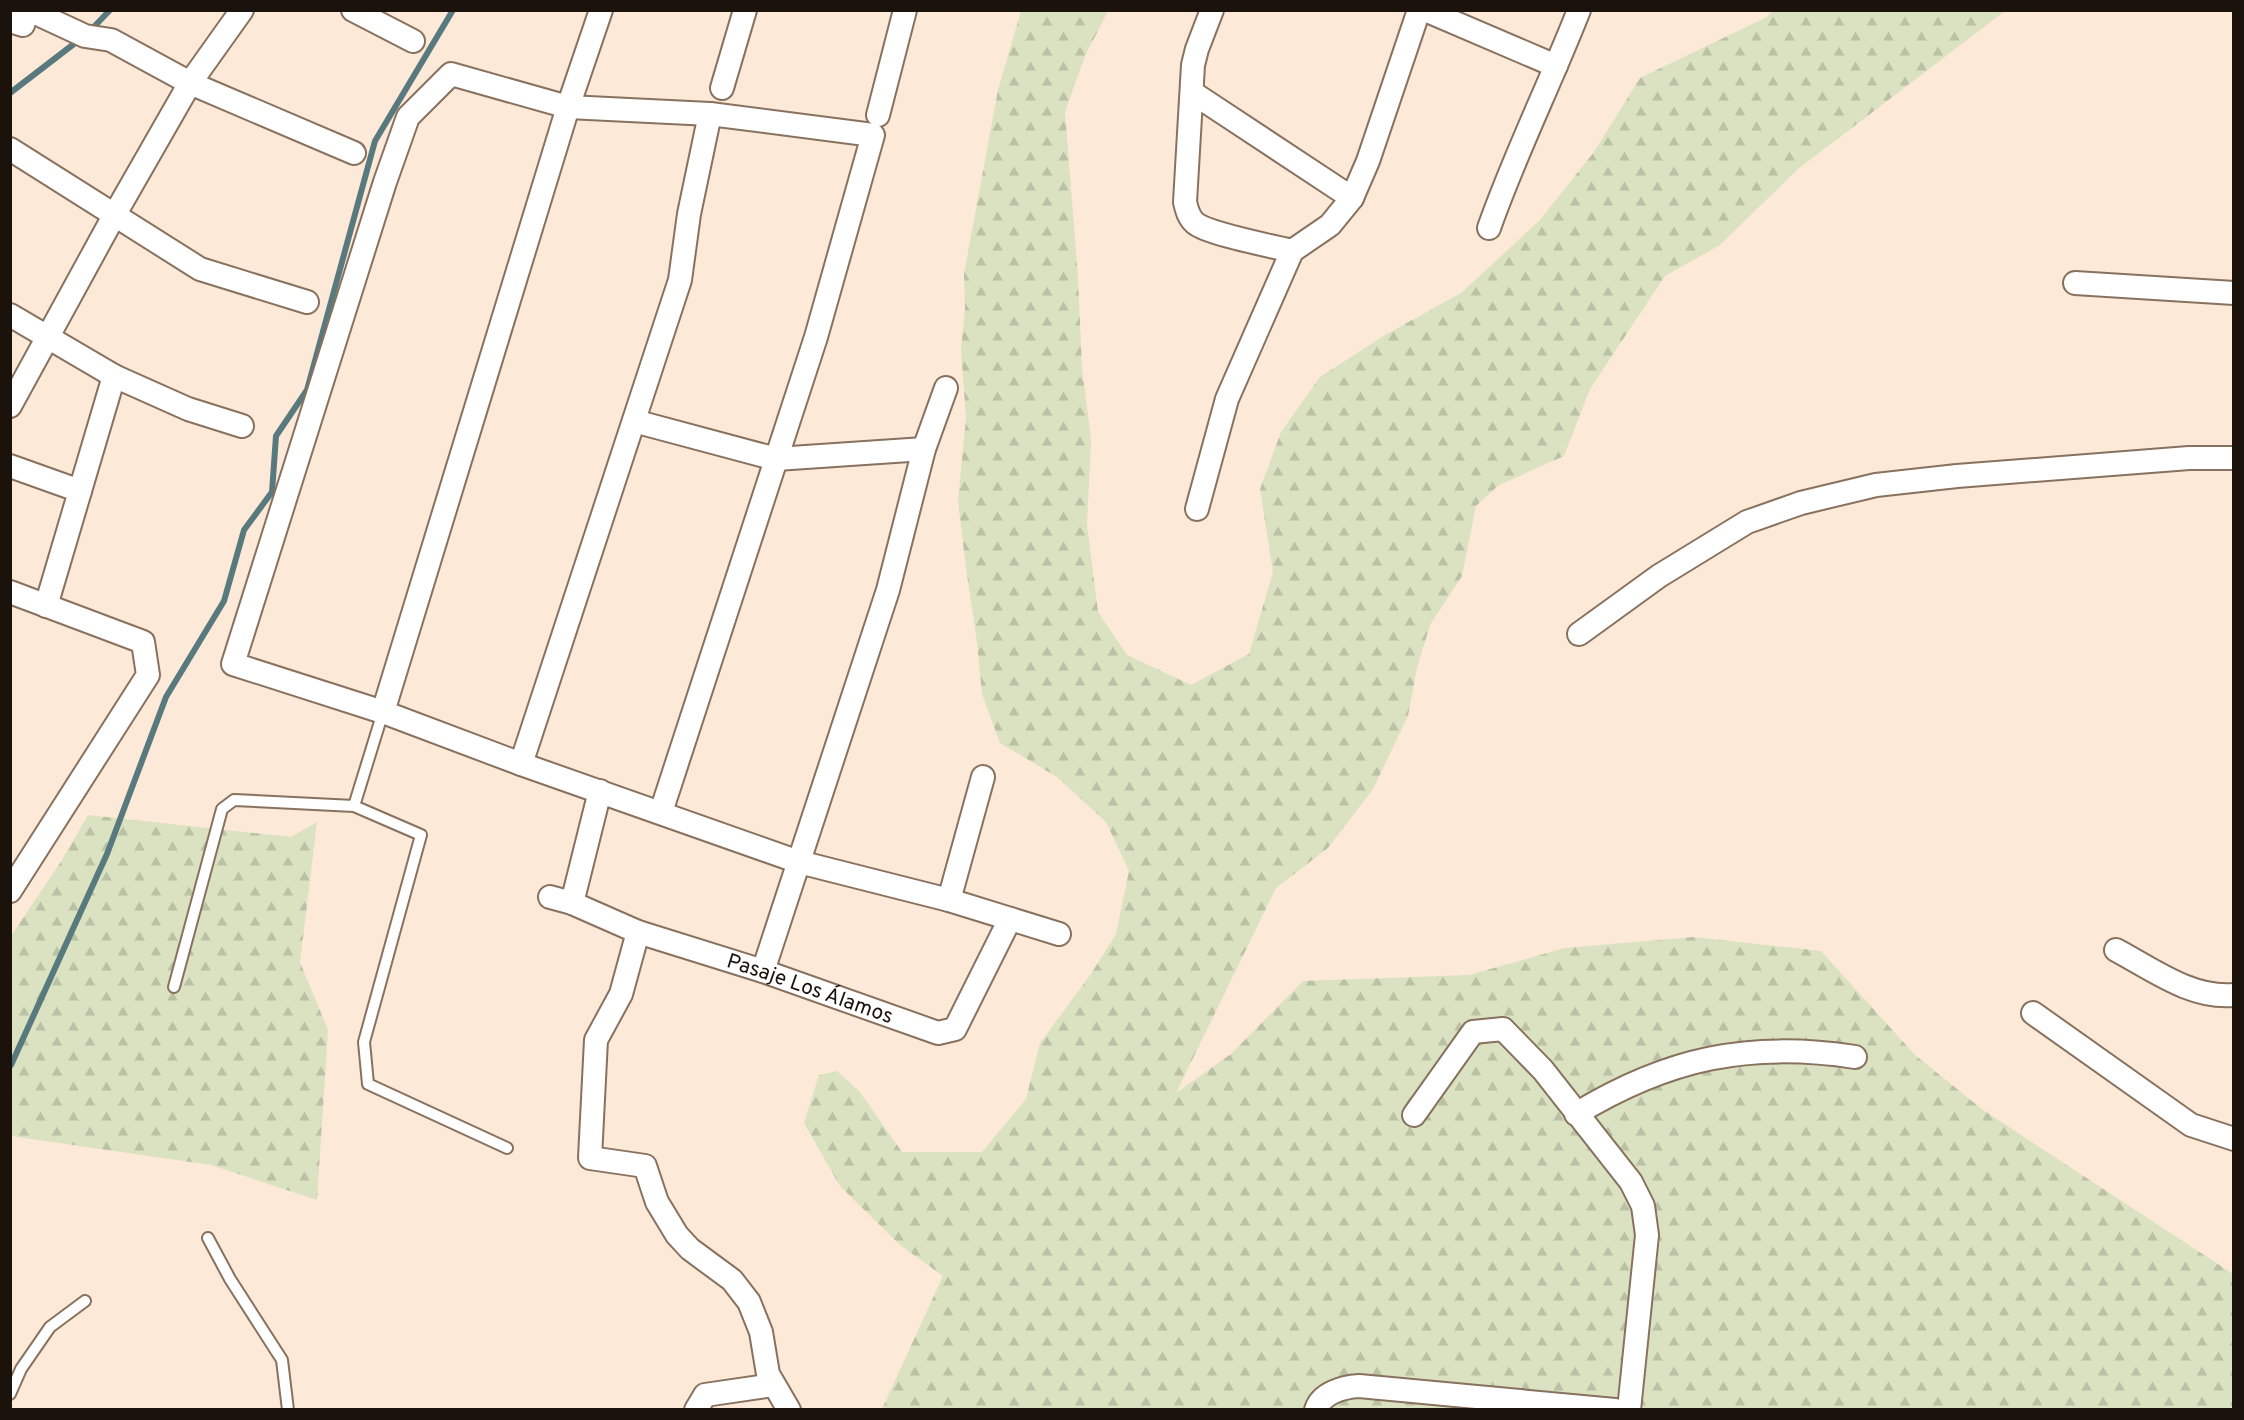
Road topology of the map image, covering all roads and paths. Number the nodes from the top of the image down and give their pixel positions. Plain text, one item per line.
1 (28, 10) edge
2 (242, 10) edge
3 (353, 10) edge
4 (601, 10) edge
5 (745, 10) edge
6 (904, 10) edge
7 (1212, 10) edge
8 (1419, 10) edge
9 (1425, 10) edge
10 (1579, 10) edge
11 (10, 21) edge
12 (413, 41) dead end
13 (1557, 66) junction
14 (190, 83) junction
15 (722, 88) dead end
16 (1193, 93) junction
17 (568, 107) junction
18 (710, 114) junction
19 (878, 115) dead end
20 (10, 149) edge
21 (354, 153) dead end
22 (1352, 198) junction
23 (115, 214) junction
24 (1489, 228) dead end
25 (1292, 251) junction
26 (2075, 283) dead end
27 (2234, 293) edge
28 (307, 302) dead end
29 (10, 315) edge
30 (49, 336) junction
31 (114, 376) junction
32 (946, 388) dead end
33 (10, 406) edge
34 (634, 422) junction
35 (243, 426) dead end
36 (924, 449) junction
37 (2234, 458) edge
38 (776, 459) junction
39 (10, 466) edge
40 (80, 491) junction
41 (1197, 509) dead end
42 (10, 592) edge
43 (46, 606) junction
44 (1579, 634) dead end
45 (383, 712) junction
46 (521, 765) junction
47 (983, 777) dead end
48 (600, 791) junction
49 (354, 806) junction
50 (661, 812) junction
51 (799, 862) junction
52 (10, 891) edge
53 (550, 897) dead end
54 (949, 900) junction
55 (572, 903) junction
56 (1011, 919) junction
57 (638, 932) junction
58 (1059, 934) dead end
59 (2116, 950) dead end
60 (764, 971) junction
61 (174, 987) dead end
62 (2234, 995) edge
63 (2033, 1013) dead end
64 (1855, 1057) dead end
65 (1576, 1114) junction
66 (1414, 1115) dead end
67 (2234, 1139) edge
68 (507, 1148) dead end
69 (208, 1238) dead end
70 (85, 1301) dead end
71 (774, 1385) junction
72 (10, 1394) edge
73 (288, 1410) edge
74 (696, 1410) edge
75 (789, 1410) edge
76 (1316, 1410) edge
77 (1615, 1410) edge
78 (1629, 1410) edge

1 - 11 street
1 - 14 street
2 - 14 street
3 - 12 street
4 - 17 street
5 - 15 street
6 - 19 street
7 - 16 street
8 - 22 street
9 - 13 street
10 - 13 street
13 - 24 street
14 - 21 street
14 - 23 street
16 - 22 street
16 - 25 street
17 - 18 street
17 - 45 street
17 - 45 street
18 - 34 street
18 - 38 street
20 - 23 street
22 - 25 street
23 - 28 street
23 - 30 street
25 - 41 street
26 - 27 street
29 - 30 street
30 - 31 street
30 - 33 street
31 - 35 street
31 - 40 street
32 - 36 street
34 - 38 street
34 - 46 street
36 - 38 street
36 - 51 street
37 - 44 street
38 - 50 street
39 - 40 street
40 - 43 street
42 - 43 street
43 - 52 street
45 - 46 street
45 - 49 lane
46 - 48 street
47 - 54 street
48 - 50 street
48 - 55 street
49 - 61 lane
49 - 68 lane
50 - 51 street
51 - 54 street
51 - 60 street
53 - 55 street, Pasaje Los Álamos
54 - 56 street
55 - 57 street, Pasaje Los Álamos
56 - 58 street
56 - 60 street, Pasaje Los Álamos
57 - 60 street, Pasaje Los Álamos
57 - 71 street
59 - 62 street
63 - 67 street
64 - 65 street
65 - 66 street
65 - 78 street
69 - 73 lane
70 - 72 lane
71 - 74 street
71 - 75 street
76 - 77 street

